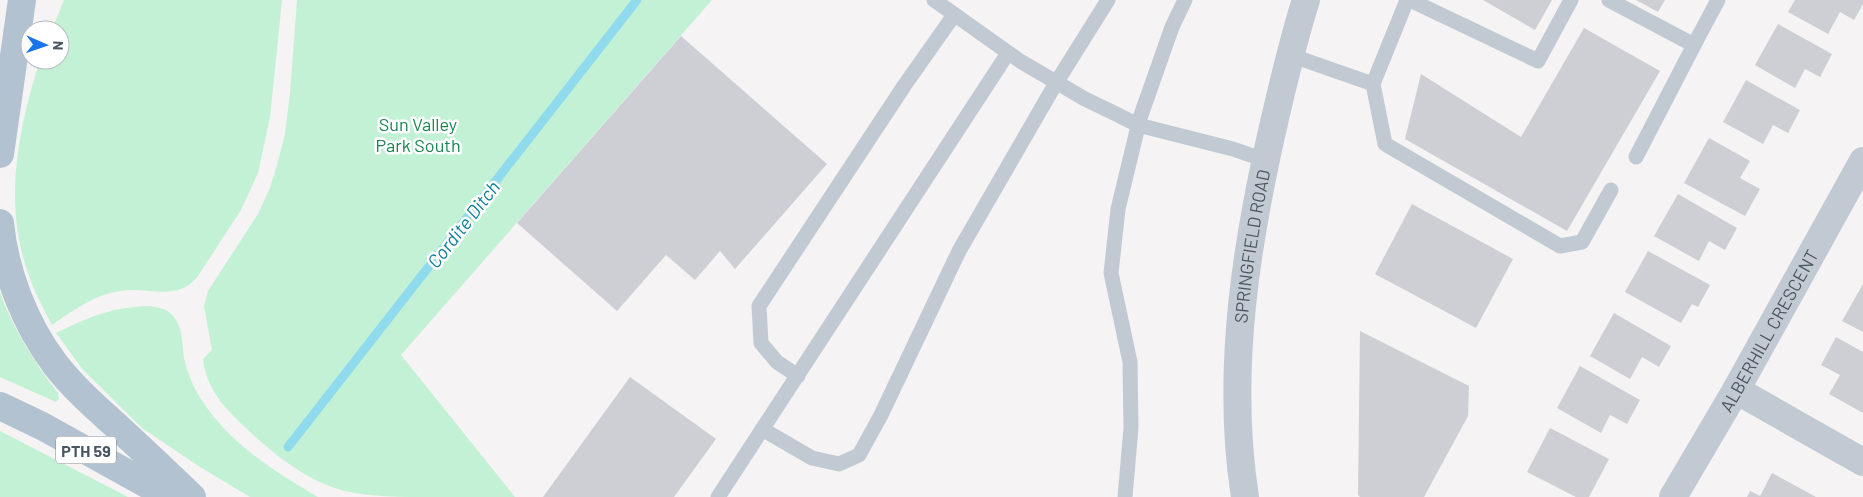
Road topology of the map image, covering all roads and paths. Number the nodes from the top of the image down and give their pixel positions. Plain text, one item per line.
1 (21, 0) edge
2 (934, 0) edge
3 (1108, 0) edge
4 (1185, 0) edge
5 (1306, 0) edge
6 (1409, 0) edge
7 (1572, 0) edge
8 (1610, 0) edge
9 (1718, 0) edge
10 (954, 15) junction
11 (0, 36) edge
12 (1694, 45) junction
13 (1008, 53) junction
14 (1290, 55) junction
15 (1056, 83) junction
16 (1373, 84) junction
17 (1138, 125) junction
18 (0, 154) edge
19 (1636, 157) dead end
20 (1265, 160) junction
21 (1863, 161) edge
22 (1611, 190) dead end
23 (0, 223) edge
24 (798, 376) junction
25 (1736, 390) junction
26 (0, 406) edge
27 (762, 429) junction
28 (1863, 462) edge
29 (170, 497) edge
30 (192, 497) edge
31 (718, 497) edge
32 (1125, 497) edge
33 (1245, 497) edge
34 (1673, 497) edge

1 - 11 main road
1 - 18 main road
2 - 10 lane
3 - 15 lane
4 - 17 lane
5 - 14 street, SPRINGFIELD ROAD
6 - 7 lane
6 - 16 lane
8 - 12 lane
9 - 12 lane
10 - 13 lane
10 - 24 lane
12 - 19 lane
13 - 15 lane
13 - 24 lane
14 - 16 lane
14 - 20 street, SPRINGFIELD ROAD
15 - 17 lane
15 - 27 lane
16 - 22 lane
17 - 20 lane
17 - 32 lane
20 - 33 street, SPRINGFIELD ROAD
21 - 25 street, ALBERHILL CRESCENT
23 - 30 main road
24 - 27 lane
25 - 28 street
25 - 34 street, ALBERHILL CRESCENT
26 - 29 main road, PTH 59
27 - 31 lane

